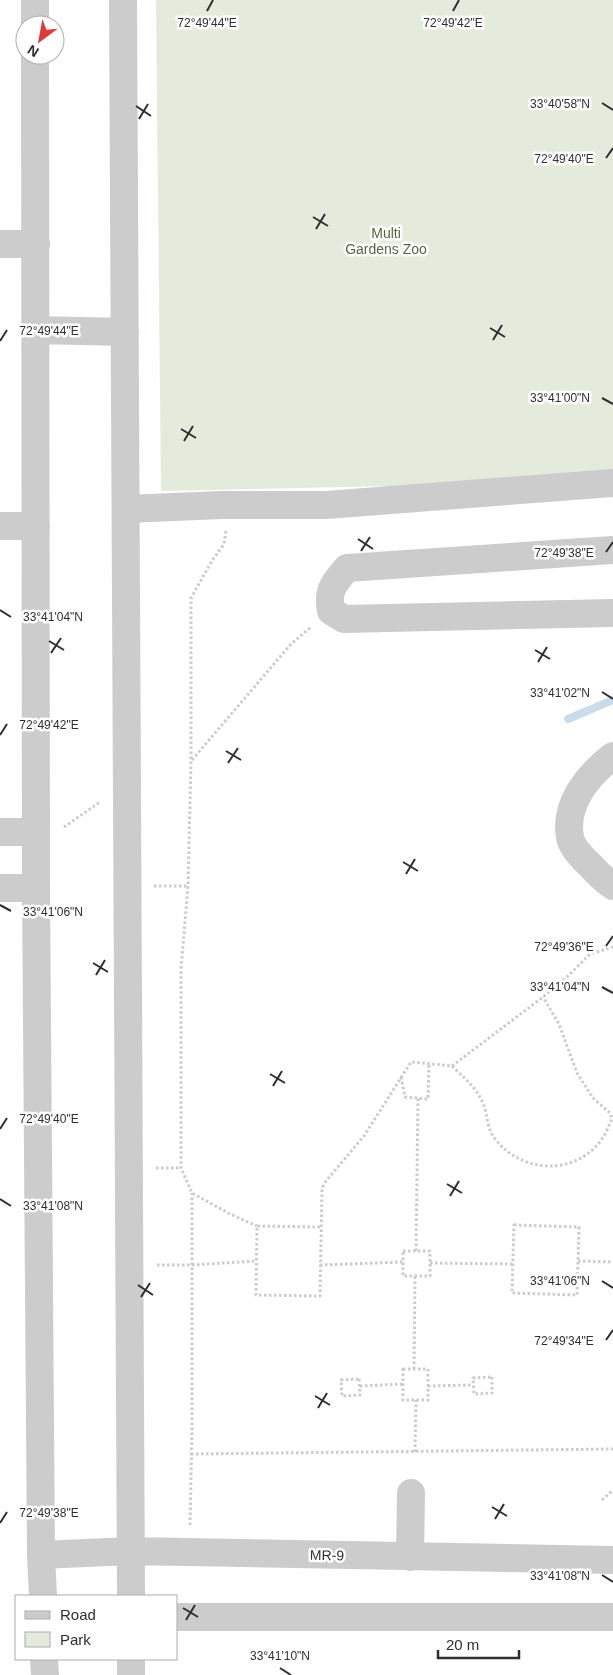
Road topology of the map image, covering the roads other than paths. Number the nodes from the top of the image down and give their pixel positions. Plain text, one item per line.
1 (36, 0) edge
2 (123, 0) edge
3 (36, 15) edge
4 (36, 65) edge
5 (0, 244) edge
6 (36, 244) junction
7 (36, 330) junction
8 (125, 332) junction
9 (613, 483) edge
10 (126, 509) junction
11 (0, 526) edge
12 (36, 526) junction
13 (613, 550) edge
14 (613, 613) edge
15 (613, 756) edge
16 (0, 832) edge
17 (36, 839) junction
18 (613, 886) edge
19 (0, 888) edge
20 (36, 888) junction
21 (411, 1493) dead end
22 (130, 1551) junction
23 (41, 1555) junction
24 (410, 1557) junction
25 (613, 1560) edge
26 (43, 1595) edge
27 (130, 1595) edge
28 (178, 1617) edge
29 (613, 1618) edge
30 (44, 1660) edge
31 (131, 1660) edge
32 (44, 1675) edge
33 (131, 1675) edge

1 - 3 street
2 - 8 street
4 - 6 street
5 - 6 street
6 - 7 street
7 - 8 street
7 - 12 street
8 - 10 street
9 - 10 street
10 - 22 street
11 - 12 street
12 - 17 street
13 - 14 street
15 - 18 street
16 - 17 street
17 - 20 street
19 - 20 street
20 - 23 street
21 - 24 street
22 - 23 street, MR-9
22 - 24 street, MR-9
22 - 27 street
23 - 26 street
24 - 25 street, MR-9
28 - 29 street
30 - 32 street
31 - 33 street

